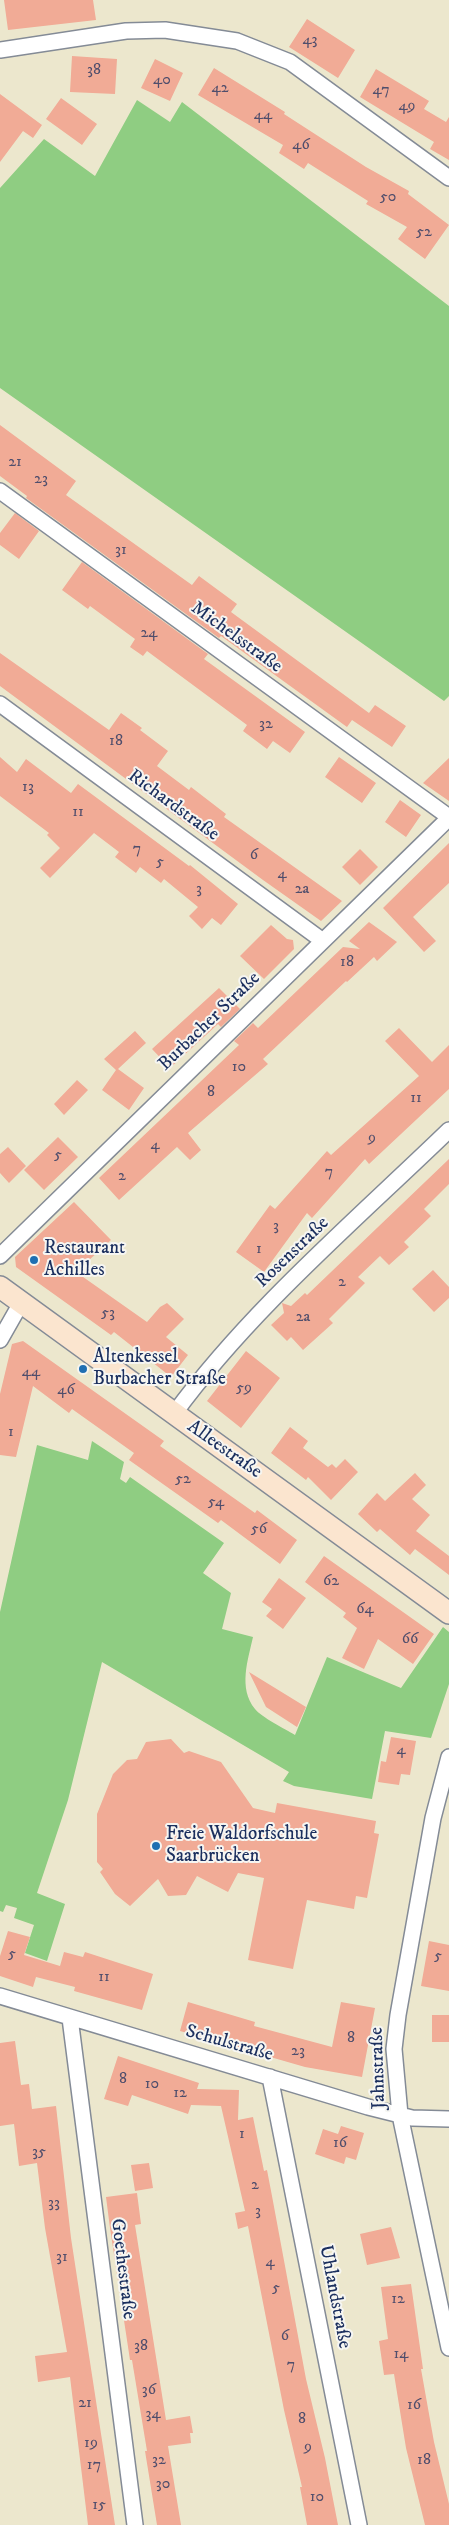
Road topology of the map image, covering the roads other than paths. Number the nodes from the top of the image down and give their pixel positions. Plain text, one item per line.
1 (0, 50) edge
2 (449, 178) edge
3 (0, 492) edge
4 (0, 704) edge
5 (449, 817) edge
6 (323, 940) junction
7 (449, 1130) edge
8 (0, 1256) edge
9 (0, 1287) edge
10 (21, 1302) junction
11 (0, 1340) edge
12 (174, 1414) junction
13 (449, 1613) edge
14 (449, 1757) edge
15 (0, 1996) edge
16 (70, 2018) junction
17 (270, 2077) junction
18 (400, 2115) junction
19 (449, 2119) edge
20 (449, 2348) edge
21 (135, 2525) edge
22 (359, 2525) edge

1 - 2 street
3 - 5 street, Michelsstraße
4 - 6 street, Richardstraße
5 - 6 street, Burbacher Straße
6 - 8 street, Burbacher Straße
7 - 12 street, Rosenstraße
9 - 10 street, Alleestraße
10 - 11 street
10 - 12 street, Alleestraße
12 - 13 street, Alleestraße
14 - 18 street, Jahnstraße
15 - 16 street, Schulstraße
16 - 17 street, Schulstraße
16 - 21 street, Goethestraße
17 - 18 street, Schulstraße
17 - 22 street, Uhlandstraße
18 - 19 street, Schulstraße
18 - 20 street, Jahnstraße

